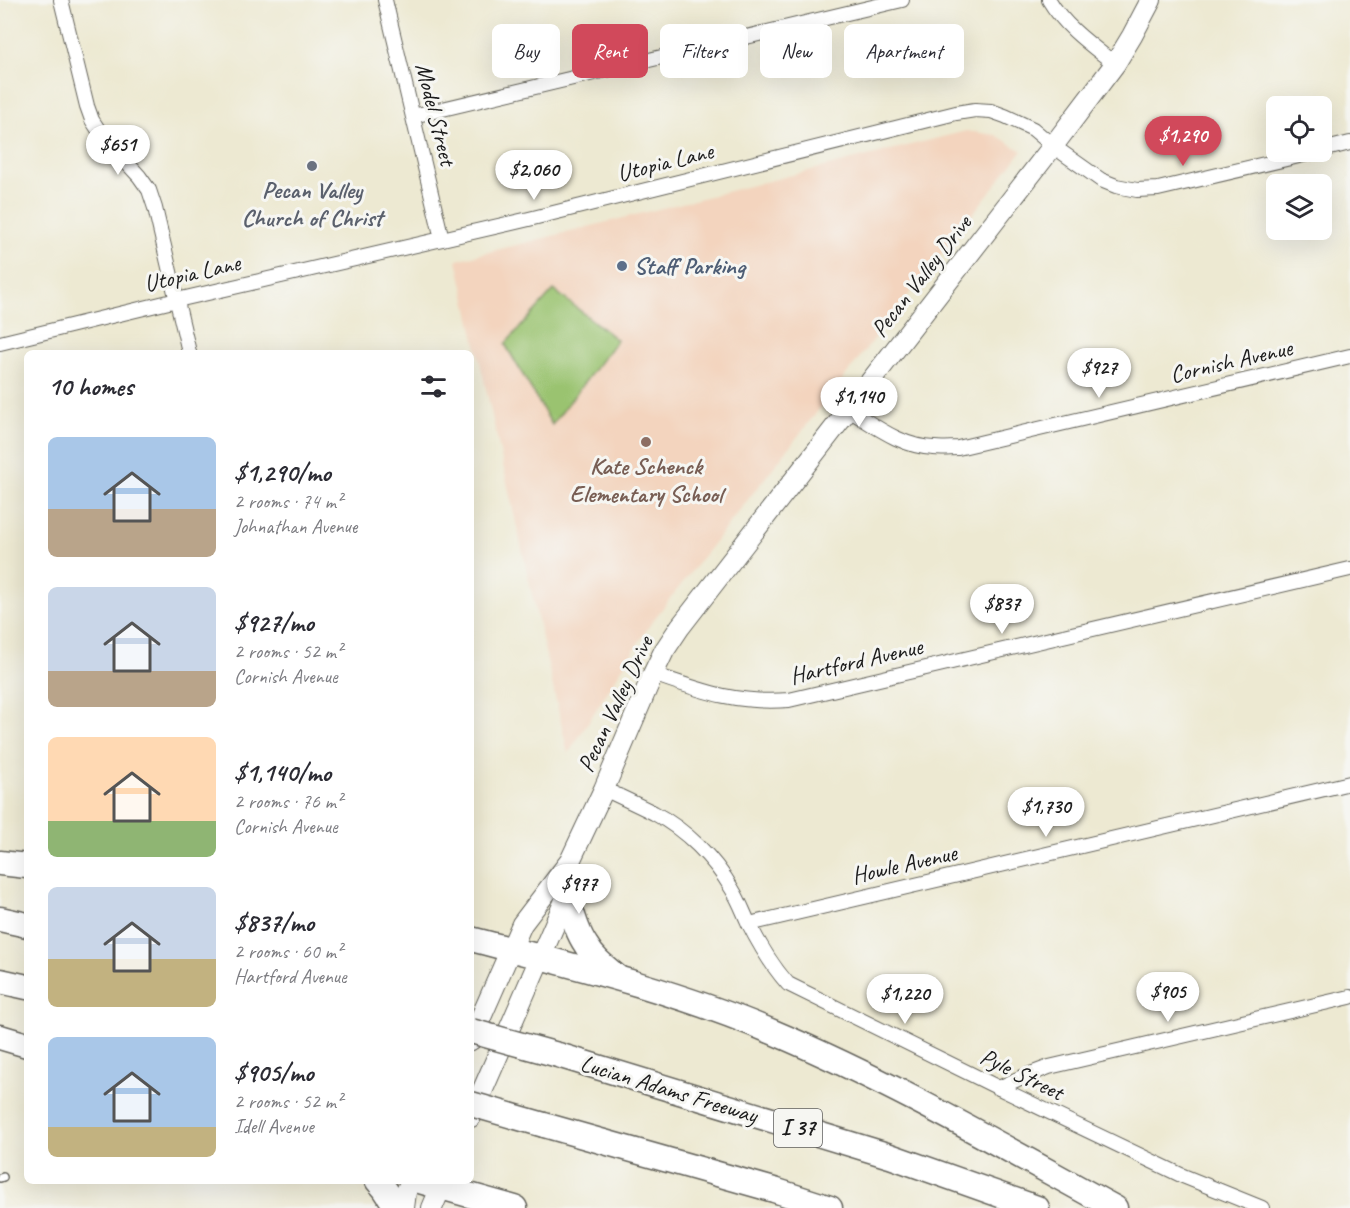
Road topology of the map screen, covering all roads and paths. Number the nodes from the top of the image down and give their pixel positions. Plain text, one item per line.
1 (61, 0) edge
2 (385, 0) edge
3 (902, 0) edge
4 (1049, 0) edge
5 (1151, 0) edge
6 (1115, 64) junction
7 (413, 116) junction
8 (1350, 143) edge
9 (1053, 147) junction
10 (1332, 148) edge
11 (1273, 162) edge
12 (442, 239) junction
13 (177, 300) junction
14 (0, 343) edge
15 (189, 350) edge
16 (1350, 356) edge
17 (849, 410) junction
18 (1350, 569) edge
19 (652, 674) junction
20 (1350, 783) edge
21 (604, 789) junction
22 (570, 861) junction
23 (0, 863) edge
24 (24, 866) edge
25 (567, 896) junction
26 (0, 920) edge
27 (24, 924) edge
28 (749, 924) junction
29 (474, 940) edge
30 (510, 950) junction
31 (540, 958) junction
32 (618, 978) junction
33 (0, 981) edge
34 (24, 986) edge
35 (1350, 997) edge
36 (474, 1032) edge
37 (474, 1033) edge
38 (0, 1037) edge
39 (24, 1045) edge
40 (999, 1088) junction
41 (474, 1105) edge
42 (474, 1110) edge
43 (379, 1184) edge
44 (409, 1184) edge
45 (423, 1184) edge
46 (438, 1192) edge
47 (397, 1208) edge
48 (404, 1208) edge
49 (515, 1208) edge
50 (830, 1208) edge
51 (1036, 1208) edge
52 (1115, 1208) edge
53 (1262, 1208) edge

1 - 13 street
2 - 7 street, Model Street
3 - 7 street
4 - 6 street
5 - 6 main road, Pecan Valley Drive
6 - 9 main road, Pecan Valley Drive
7 - 12 street, Model Street
8 - 10 street
9 - 11 street, Utopia Lane
9 - 12 street, Utopia Lane
9 - 17 main road, Pecan Valley Drive
12 - 13 street, Utopia Lane
13 - 14 street, Utopia Lane
13 - 15 street
16 - 17 street, Cornish Avenue
17 - 19 main road, Pecan Valley Drive
18 - 19 street, Hartford Avenue
19 - 21 main road, Pecan Valley Drive
20 - 28 street, Howle Avenue
21 - 22 main road, Pecan Valley Drive
21 - 28 street, Pyle Street
22 - 25 main road, Pecan Valley Drive
22 - 30 main road, Pecan Valley Drive
23 - 24 highway
25 - 31 main road, Pecan Valley Drive
25 - 32 highway
26 - 27 highway
28 - 40 street, Pyle Street
29 - 30 highway
30 - 31 highway
30 - 37 main road, Pecan Valley Drive
31 - 32 highway
31 - 42 main road, Pecan Valley Drive
32 - 52 highway
33 - 34 highway
35 - 40 street
36 - 51 highway, Lucian Adams Freeway / I 37, bridge
38 - 39 highway
40 - 53 street, Pyle Street
41 - 50 highway, bridge
43 - 47 highway
44 - 48 main road
45 - 46 highway
46 - 49 highway

